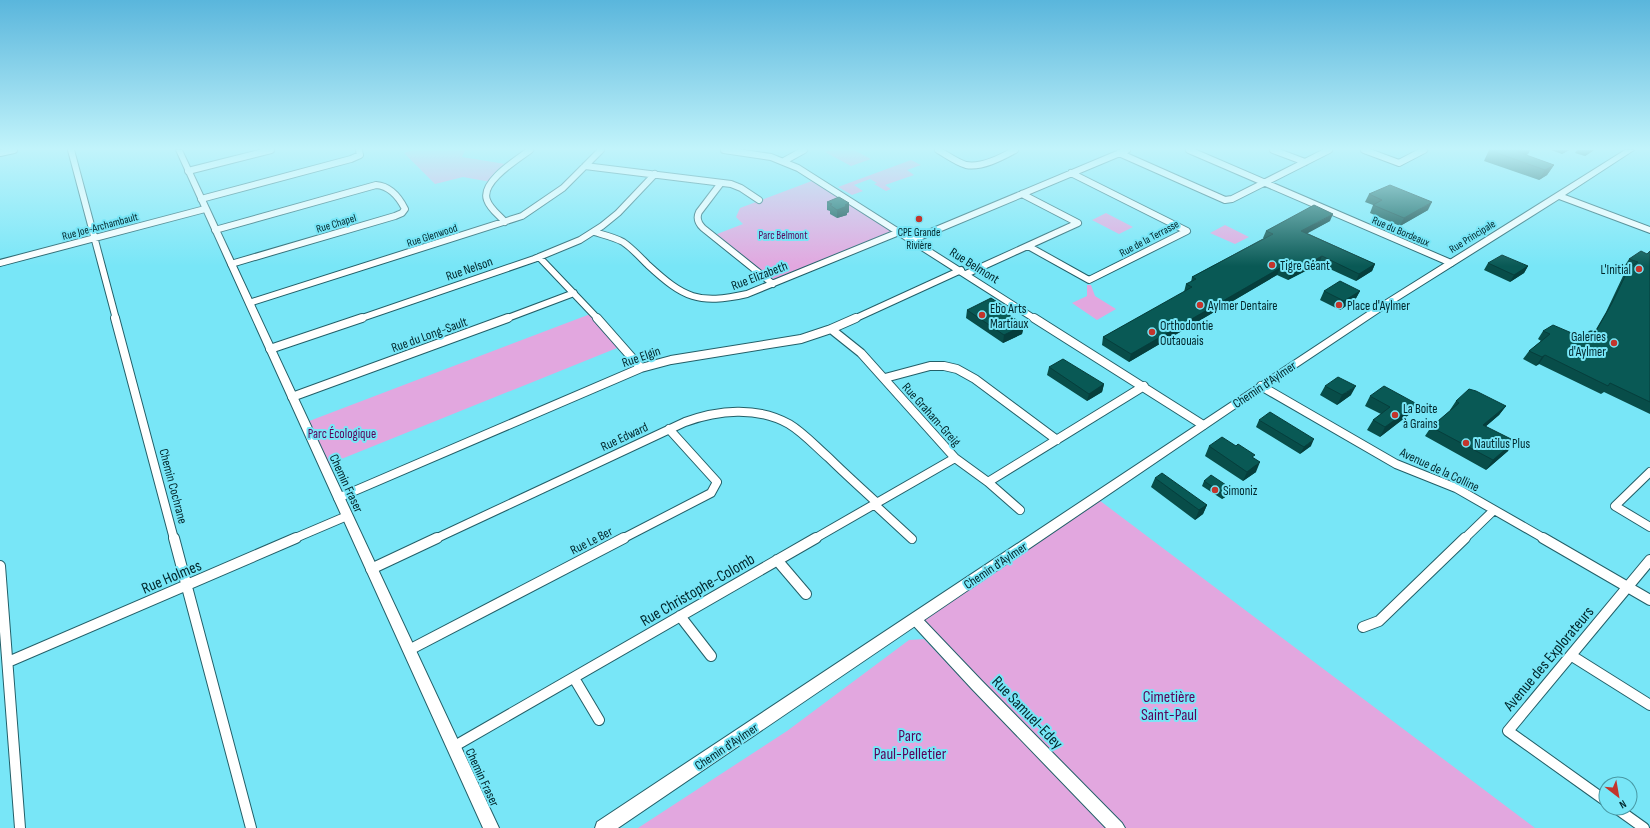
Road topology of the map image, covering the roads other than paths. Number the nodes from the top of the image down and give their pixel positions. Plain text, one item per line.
1 (82, 189) edge
2 (196, 189) edge
3 (240, 189) edge
4 (363, 189) edge
5 (389, 189) edge
6 (486, 189) edge
7 (561, 189) edge
8 (642, 189) edge
9 (718, 189) edge
10 (741, 189) edge
11 (831, 189) edge
12 (1035, 189) edge
13 (1102, 189) edge
14 (1196, 189) edge
15 (1253, 189) edge
16 (1278, 189) edge
17 (1570, 189) edge
18 (1022, 194) junction
19 (1562, 194) junction
20 (201, 199) junction
21 (759, 200) dead end
22 (205, 209) junction
23 (1529, 215) junction
24 (1617, 218) junction
25 (505, 222) junction
26 (1650, 223) edge
27 (214, 230) junction
28 (1650, 230) edge
29 (594, 232) junction
30 (899, 232) junction
31 (95, 238) junction
32 (912, 240) junction
33 (1028, 246) junction
34 (539, 257) junction
35 (0, 263) edge
36 (1452, 263) junction
37 (231, 264) junction
38 (963, 272) junction
39 (773, 284) junction
40 (574, 294) junction
41 (249, 303) junction
42 (1387, 304) joint
43 (831, 329) junction
44 (270, 349) junction
45 (641, 368) junction
46 (885, 378) junction
47 (1144, 386) junction
48 (1261, 386) junction
49 (292, 397) junction
50 (1203, 425) junction
51 (669, 429) junction
52 (1057, 440) junction
53 (955, 458) junction
54 (1650, 472) edge
55 (988, 482) junction
56 (338, 498) junction
57 (875, 503) junction
58 (1020, 510) dead end
59 (1494, 510) junction
60 (347, 516) junction
61 (1650, 527) edge
62 (912, 539) dead end
63 (777, 560) junction
64 (1650, 560) edge
65 (0, 566) edge
66 (371, 568) junction
67 (187, 585) junction
68 (1628, 587) junction
69 (806, 594) dead end
70 (1650, 600) edge
71 (680, 616) junction
72 (915, 619) junction
73 (1362, 627) dead end
74 (408, 650) junction
75 (711, 656) dead end
76 (1572, 656) junction
77 (8, 662) junction
78 (574, 678) junction
79 (1650, 705) edge
80 (599, 720) dead end
81 (453, 747) junction
82 (1598, 795) edge
83 (625, 814) junction
84 (1627, 816) edge
85 (20, 828) edge
86 (251, 828) edge
87 (491, 828) edge
88 (604, 828) edge
89 (612, 828) edge
90 (1117, 828) edge
91 (1644, 828) edge

1 - 31 street, Chemin Cochrane
2 - 20 street, Chemin Fraser
3 - 20 street
4 - 27 street, Rue Chapel
5 - 37 street, Rue Chapel
6 - 25 street
7 - 25 street, Rue Glenwood
8 - 29 street, Rue Nelson
9 - 39 street
10 - 21 street
11 - 30 street, Rue Belmont
12 - 18 street
13 - 33 street, Rue de la Terrasse
14 - 15 street
16 - 36 street, Rue du Bordeaux
17 - 19 main road, Rue Principale
18 - 32 street
18 - 33 street, Rue Elgin
19 - 23 main road, Rue Principale
19 - 24 main road
19 - 26 main road
20 - 22 street, Chemin Fraser
22 - 27 street, Chemin Fraser
22 - 31 street, Rue Joe-Archambault
23 - 24 main road
23 - 36 main road, Rue Principale
24 - 28 main road
25 - 41 street, Rue Glenwood
27 - 37 street, Chemin Fraser
29 - 34 street, Rue Nelson
29 - 39 street, Rue Elizabeth
30 - 32 street, Rue Belmont
30 - 39 street, Rue Elizabeth
31 - 35 street, Rue Joe-Archambault
31 - 67 street, Chemin Cochrane
32 - 38 street, Rue Belmont
33 - 38 street, Rue Elgin
34 - 40 street
34 - 44 street, Rue Nelson
36 - 42 main road, Rue Principale
37 - 41 street, Chemin Fraser
38 - 43 street, Rue Elgin
38 - 47 street, Rue Belmont
40 - 45 street
40 - 49 street, Rue du Long-Sault
41 - 44 street, Chemin Fraser
42 - 48 main road, Chemin d'Aylmer
43 - 45 street, Rue Elgin
43 - 46 street, Rue Graham-Greig
44 - 49 street, Chemin Fraser
45 - 56 street, Rue Elgin
46 - 52 street
46 - 53 street, Rue Graham-Greig
47 - 50 street, Rue Belmont
47 - 52 street
48 - 50 main road, Chemin d'Aylmer
48 - 59 street, Avenue de la Colline
49 - 56 street, Chemin Fraser
50 - 72 main road, Chemin d'Aylmer
51 - 57 street, Rue Edward
51 - 66 street, Rue Edward
51 - 74 street, Rue Le Ber
52 - 55 street
53 - 55 street, Rue Graham-Greig
53 - 57 street, Rue Christophe-Colomb
54 - 61 street
55 - 58 street, Rue Graham-Greig
56 - 60 street, Chemin Fraser
57 - 62 street, Rue Edward
57 - 63 street, Rue Christophe-Colomb
59 - 68 street, Avenue de la Colline
59 - 73 street
60 - 66 street, Chemin Fraser
60 - 67 street, Rue Holmes
63 - 69 street
63 - 71 street, Rue Christophe-Colomb
64 - 68 street, Avenue des Explorateurs
65 - 77 street
66 - 74 street, Chemin Fraser
67 - 77 street, Rue Holmes
67 - 86 street, Chemin Cochrane
68 - 70 street, Avenue de la Colline
68 - 76 street, Avenue des Explorateurs
71 - 75 street
71 - 78 street, Rue Christophe-Colomb
72 - 83 main road, Chemin d'Aylmer
72 - 90 street, Rue Samuel-Edey
74 - 81 street, Chemin Fraser
76 - 79 street
76 - 82 street, Avenue des Explorateurs
77 - 85 street
78 - 80 street
78 - 81 street, Rue Christophe-Colomb
81 - 87 street, Chemin Fraser
83 - 88 main road, Chemin d'Aylmer
83 - 89 main road
84 - 91 street

